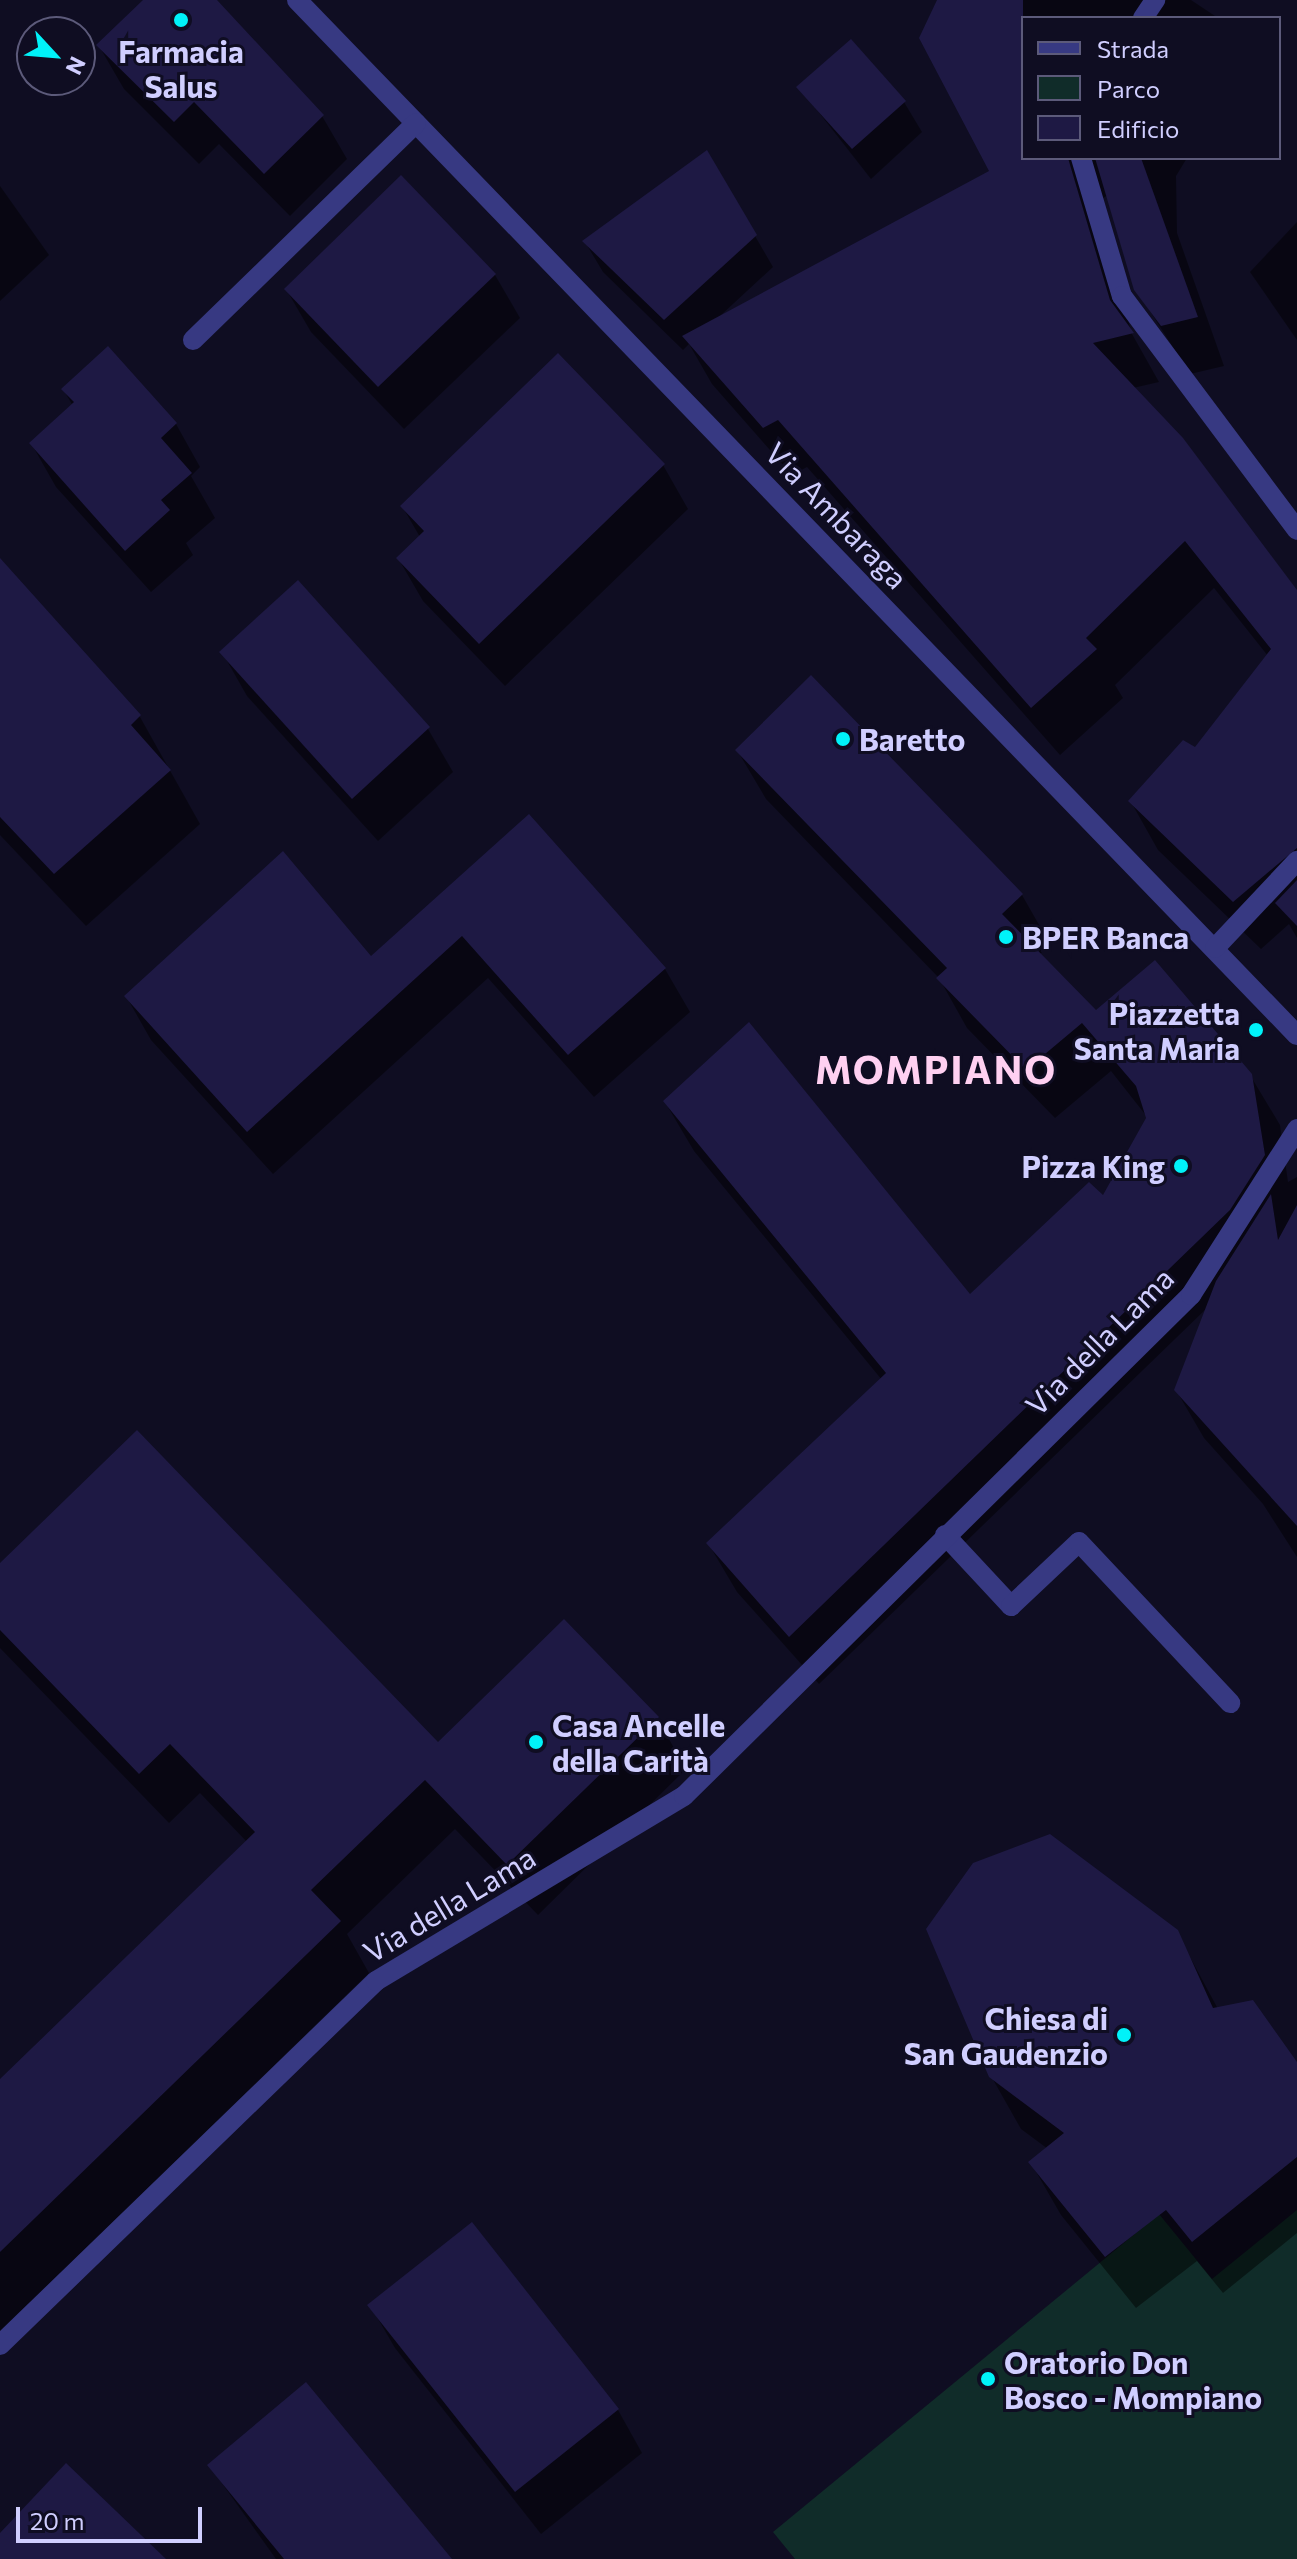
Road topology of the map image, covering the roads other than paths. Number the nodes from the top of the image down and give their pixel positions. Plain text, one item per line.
1 (297, 0) edge
2 (416, 123) junction
3 (1082, 160) edge
4 (193, 340) dead end
5 (1297, 530) edge
6 (1297, 861) edge
7 (1215, 948) junction
8 (1297, 1035) edge
9 (1297, 1129) edge
10 (945, 1535) junction
11 (1230, 1703) dead end
12 (0, 2345) edge

1 - 2 street, Via Ambaraga
2 - 4 street
2 - 7 street, Via Ambaraga
3 - 5 street
6 - 7 street
7 - 8 street
9 - 10 street, Via della Lama
10 - 11 street
10 - 12 street, Via della Lama

